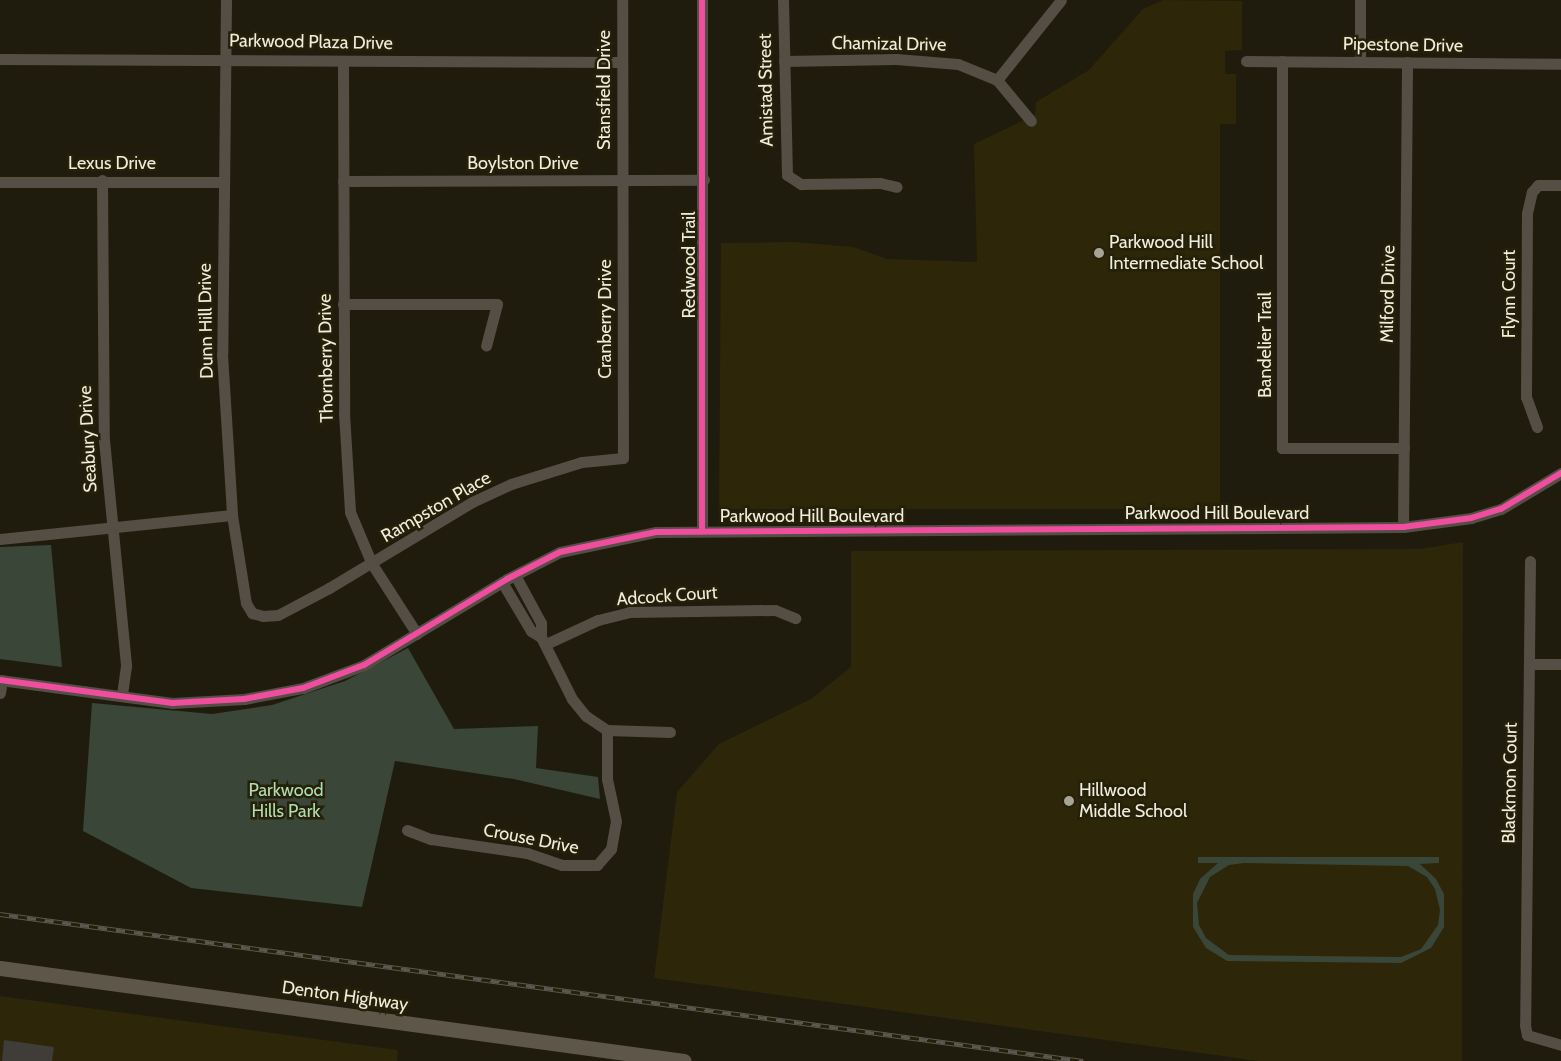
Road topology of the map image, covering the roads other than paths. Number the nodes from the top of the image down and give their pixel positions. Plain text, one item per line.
1 (226, 0) edge
2 (622, 0) edge
3 (702, 0) edge
4 (783, 0) edge
5 (1061, 0) edge
6 (1360, 0) edge
7 (0, 58) edge
8 (226, 58) junction
9 (784, 61) junction
10 (1246, 61) dead end
11 (1282, 61) junction
12 (342, 62) junction
13 (622, 62) junction
14 (1360, 62) junction
15 (1407, 62) junction
16 (1561, 64) edge
17 (997, 80) junction
18 (1031, 121) dead end
19 (102, 180) junction
20 (622, 180) junction
21 (704, 180) junction
22 (342, 181) junction
23 (0, 182) edge
24 (223, 182) junction
25 (1561, 185) edge
26 (897, 187) dead end
27 (342, 304) junction
28 (486, 346) dead end
29 (1537, 427) dead end
30 (1404, 448) junction
31 (623, 458) joint
32 (1561, 473) edge
33 (232, 515) junction
34 (1403, 527) junction
35 (111, 528) junction
36 (702, 531) junction
37 (0, 539) edge
38 (1530, 561) dead end
39 (372, 564) junction
40 (515, 575) junction
41 (502, 582) junction
42 (278, 615) joint
43 (795, 618) dead end
44 (418, 634) junction
45 (544, 640) junction
46 (1529, 664) junction
47 (1561, 664) edge
48 (1, 680) edge
49 (0, 693) edge
50 (122, 695) junction
51 (607, 730) junction
52 (670, 732) dead end
53 (406, 830) dead end
54 (0, 968) edge
55 (1561, 1045) edge
56 (684, 1061) edge

1 - 8 street, Dunn Hill Drive
2 - 13 street, Stansfield Drive
3 - 21 street, Redwood Trail
4 - 9 street, Amistad Street
5 - 17 street
6 - 14 street
7 - 8 street, Parkwood Plaza Drive
8 - 12 street, Parkwood Plaza Drive
8 - 24 street, Dunn Hill Drive
9 - 17 street, Chamizal Drive
9 - 26 street, Amistad Street
10 - 11 street, Pipestone Drive
11 - 14 street, Pipestone Drive
11 - 30 street, Bandelier Trail
12 - 13 street, Parkwood Plaza Drive
12 - 22 street, Thornberry Drive
13 - 20 street, Stansfield Drive
14 - 15 street, Pipestone Drive
15 - 16 street, Pipestone Drive
15 - 30 street, Milford Drive
17 - 18 street, Chamizal Drive
19 - 23 street, Lexus Drive
19 - 24 street, Lexus Drive
19 - 35 street, Seabury Drive
20 - 21 street, Boylston Drive
20 - 22 street, Boylston Drive
20 - 31 street, Cranberry Drive
21 - 36 street, Redwood Trail
22 - 27 street, Thornberry Drive
24 - 33 street, Dunn Hill Drive
25 - 29 street, Flynn Court
27 - 28 street
27 - 39 street, Thornberry Drive
30 - 34 street, Milford Drive
31 - 39 street, Rampston Place
32 - 34 street, Parkwood Hill Boulevard
33 - 35 street
33 - 42 street, Dunn Hill Drive
34 - 36 street, Parkwood Hill Boulevard
35 - 37 street
35 - 50 street, Seabury Drive
36 - 40 street, Parkwood Hill Boulevard
38 - 46 street, Blackmon Court
39 - 42 street, Rampston Place
39 - 44 street, Thornberry Drive
40 - 41 street, Parkwood Hill Boulevard
40 - 45 street
41 - 44 street, Parkwood Hill Boulevard
41 - 45 street
43 - 45 street, Adcock Court
44 - 50 street, Parkwood Hill Boulevard
45 - 51 street
46 - 47 street
46 - 55 street, Blackmon Court
48 - 49 street
48 - 50 street, Parkwood Hill Boulevard
51 - 52 street
51 - 53 street, Crouse Drive
54 - 56 main road, Denton Highway

